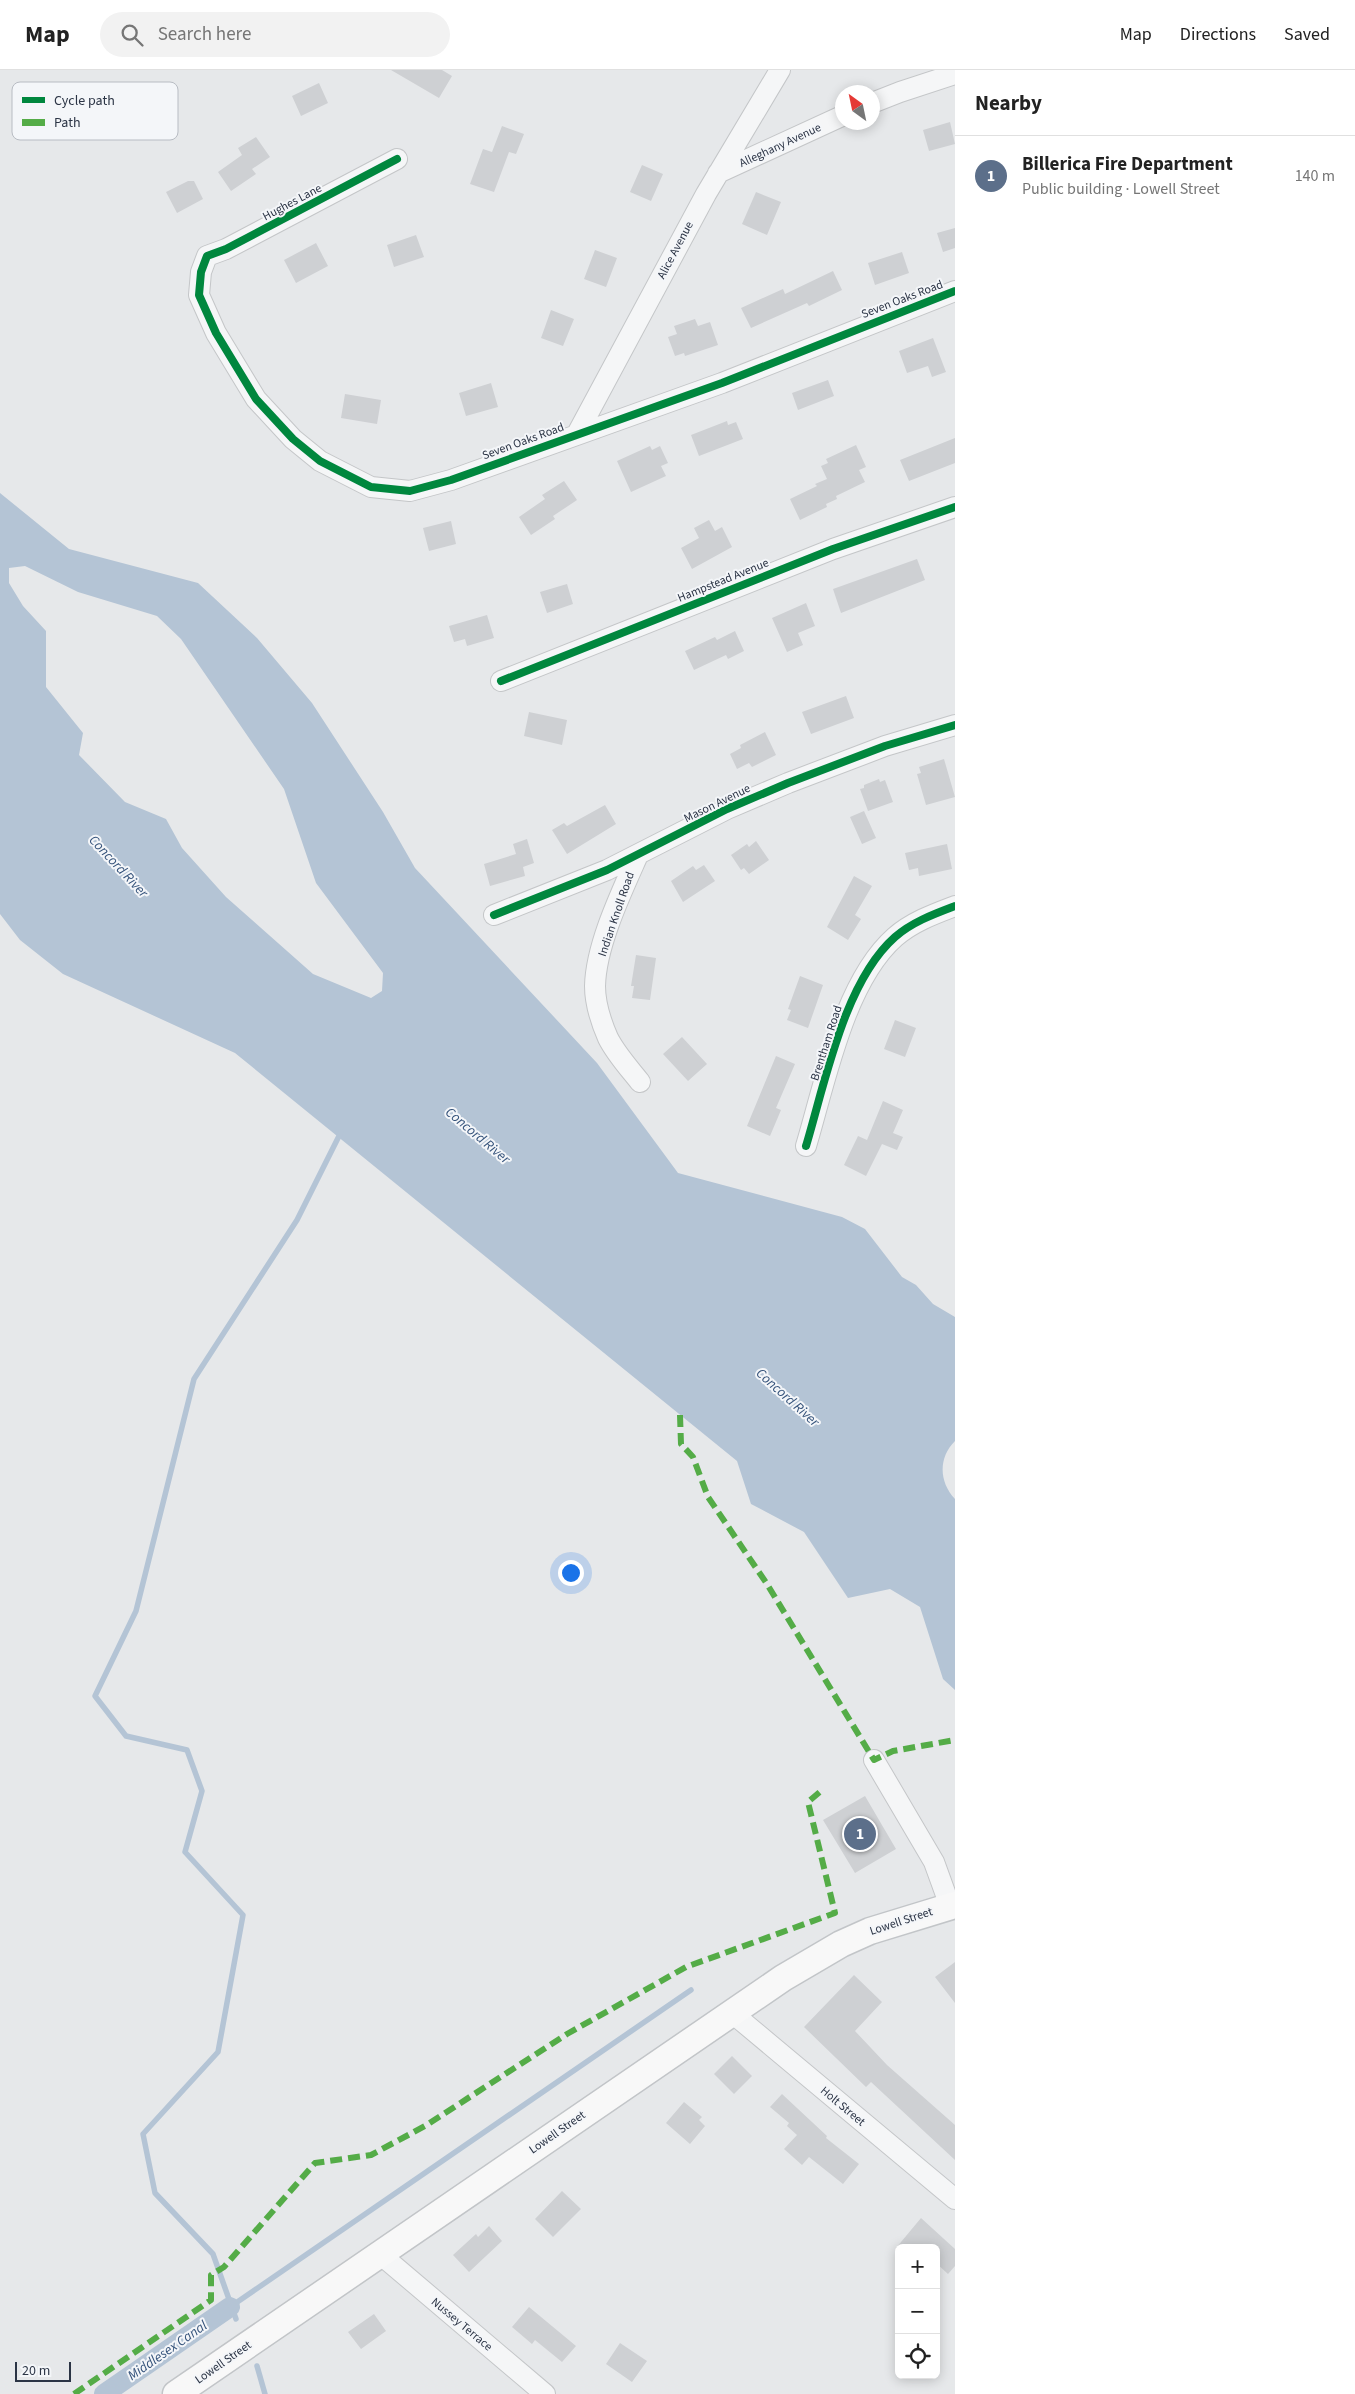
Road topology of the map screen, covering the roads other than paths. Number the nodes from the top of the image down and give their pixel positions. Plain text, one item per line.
1 (780, 70) edge
2 (955, 74) edge
3 (880, 101) edge
4 (835, 119) edge
5 (397, 159) dead end
6 (718, 173) junction
7 (203, 266) joint
8 (955, 291) edge
9 (576, 434) junction
10 (955, 507) edge
11 (501, 681) dead end
12 (955, 725) edge
13 (638, 855) junction
14 (955, 906) edge
15 (494, 915) dead end
16 (640, 1082) dead end
17 (806, 1146) dead end
18 (874, 1760) dead end
19 (952, 1905) edge
20 (731, 2012) junction
21 (955, 2199) edge
22 (380, 2254) junction
23 (176, 2394) edge
24 (545, 2394) edge

1 - 6 street, Alice Avenue
2 - 3 street
4 - 6 street, Alleghany Avenue
5 - 7 street, Hughes Lane
6 - 9 street, Alice Avenue
7 - 9 street, Seven Oaks Road
8 - 9 street, Seven Oaks Road
10 - 11 street, Hampstead Avenue
12 - 13 street, Mason Avenue
13 - 15 street, Mason Avenue
13 - 16 street, Indian Knoll Road
14 - 17 street, Brentham Road
18 - 19 street
19 - 20 main road, Lowell Street
20 - 21 street, Holt Street
20 - 22 main road, Lowell Street
22 - 23 main road, Lowell Street
22 - 24 street, Nussey Terrace

